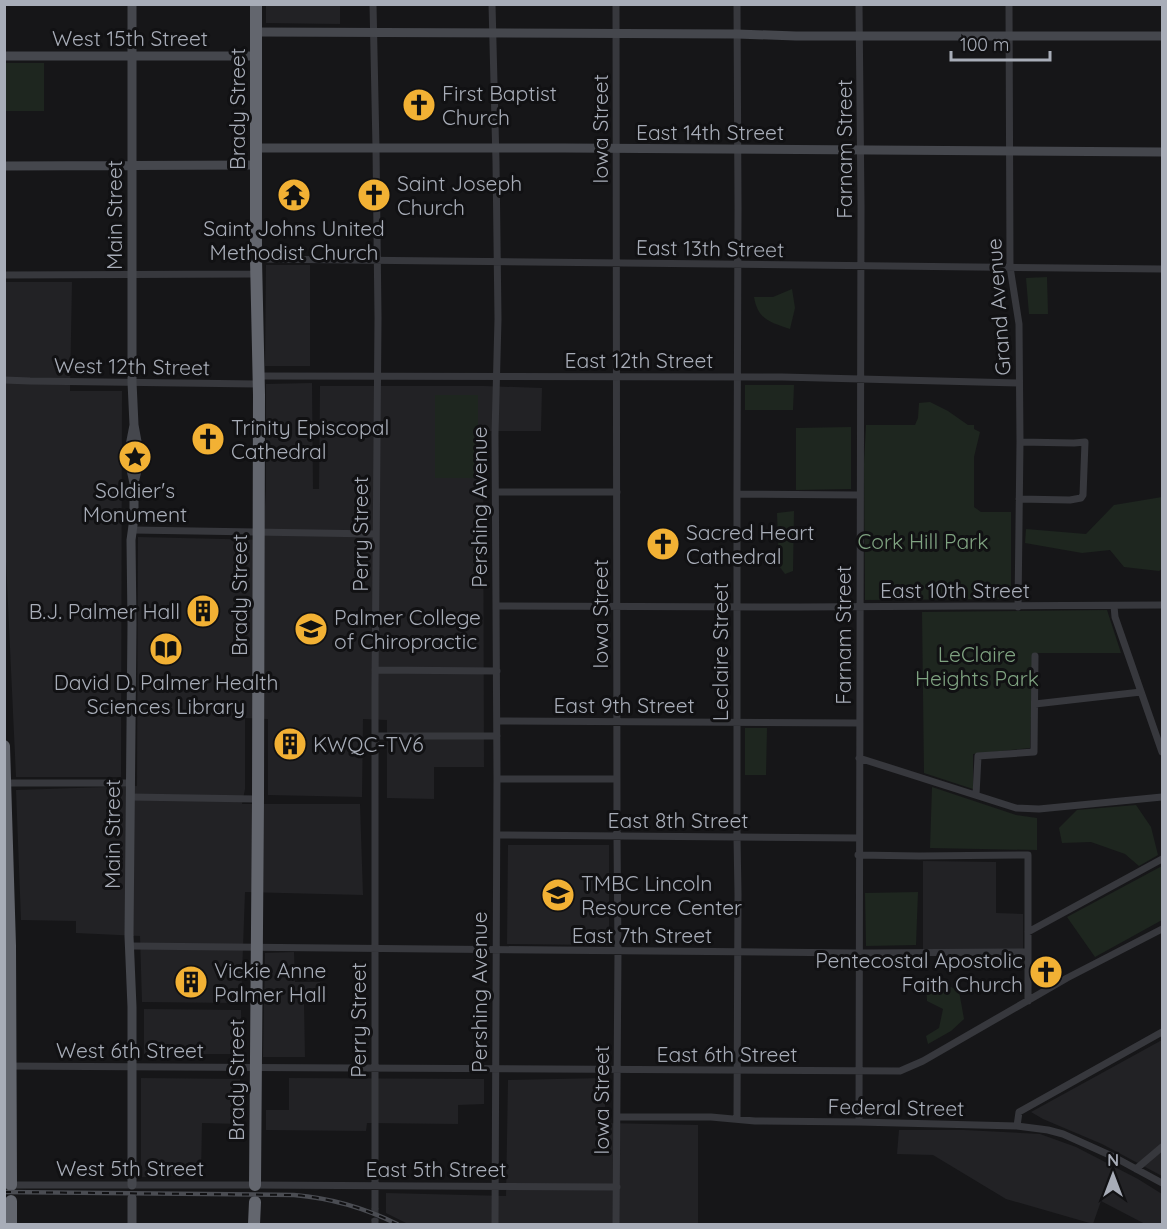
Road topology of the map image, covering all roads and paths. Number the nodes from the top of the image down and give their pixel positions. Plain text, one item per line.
1 (132, 4) edge
2 (256, 4) edge
3 (373, 4) edge
4 (492, 4) edge
5 (616, 4) edge
6 (737, 4) edge
7 (859, 4) edge
8 (1009, 4) edge
9 (257, 32) junction
10 (374, 33) junction
11 (492, 34) junction
12 (616, 34) junction
13 (737, 34) junction
14 (860, 36) junction
15 (1009, 36) junction
16 (1162, 36) edge
17 (4, 56) edge
18 (256, 56) junction
19 (132, 57) junction
20 (257, 148) junction
21 (376, 148) junction
22 (495, 148) junction
23 (616, 149) junction
24 (738, 150) junction
25 (1009, 150) junction
26 (861, 151) junction
27 (1162, 152) edge
28 (257, 165) junction
29 (4, 166) edge
30 (132, 166) junction
31 (256, 259) junction
32 (377, 261) junction
33 (496, 262) junction
34 (617, 263) junction
35 (738, 264) junction
36 (860, 266) junction
37 (1010, 267) junction
38 (1162, 269) edge
39 (256, 274) junction
40 (4, 275) edge
41 (132, 275) junction
42 (377, 376) junction
43 (496, 376) junction
44 (617, 376) junction
45 (738, 377) junction
46 (860, 379) junction
47 (4, 380) edge
48 (259, 380) junction
49 (132, 382) junction
50 (1019, 382) junction
51 (1020, 442) junction
52 (496, 492) junction
53 (617, 492) junction
54 (737, 494) junction
55 (859, 495) junction
56 (1019, 499) junction
57 (133, 530) junction
58 (259, 533) junction
59 (376, 534) junction
60 (1162, 605) edge
61 (496, 606) junction
62 (860, 606) junction
63 (1114, 606) junction
64 (616, 607) junction
65 (737, 607) junction
66 (1018, 607) junction
67 (1035, 656) dead end
68 (375, 670) junction
69 (497, 671) junction
70 (1141, 692) junction
71 (1035, 704) junction
72 (497, 722) junction
73 (617, 722) junction
74 (737, 722) junction
75 (860, 723) junction
76 (376, 736) junction
77 (497, 736) junction
78 (4, 746) edge
79 (1162, 752) edge
80 (859, 758) junction
81 (497, 779) junction
82 (617, 779) junction
83 (6, 783) edge
84 (130, 783) junction
85 (976, 795) junction
86 (130, 797) junction
87 (1162, 797) edge
88 (258, 799) junction
89 (5, 832) edge
90 (497, 835) junction
91 (616, 836) junction
92 (737, 837) junction
93 (859, 838) junction
94 (858, 855) junction
95 (1162, 859) edge
96 (1162, 929) edge
97 (1028, 932) junction
98 (131, 946) junction
99 (257, 948) junction
100 (375, 949) junction
101 (496, 950) junction
102 (618, 951) junction
103 (738, 952) junction
104 (1028, 952) junction
105 (859, 953) junction
106 (1028, 1002) junction
107 (1162, 1032) edge
108 (8, 1066) edge
109 (132, 1066) junction
110 (255, 1068) junction
111 (374, 1069) junction
112 (495, 1069) junction
113 (617, 1070) junction
114 (737, 1070) junction
115 (860, 1072) junction
116 (618, 1117) junction
117 (737, 1119) junction
118 (859, 1122) junction
119 (1017, 1126) junction
120 (1162, 1147) edge
121 (1136, 1169) junction
122 (1162, 1183) edge
123 (8, 1185) edge
124 (132, 1185) junction
125 (255, 1185) junction
126 (375, 1185) junction
127 (495, 1186) junction
128 (617, 1187) junction
129 (132, 1198) dead end
130 (11, 1201) dead end
131 (255, 1202) dead end
132 (375, 1208) tunnel mouth
133 (11, 1224) edge
134 (132, 1224) edge
135 (254, 1224) edge
136 (495, 1224) edge
137 (616, 1224) edge

1 - 19 street, Main Street
2 - 9 highway, Brady Street
3 - 10 street, Perry Street
4 - 11 street, Pershing Avenue
5 - 12 street, Iowa Street
6 - 13 street, Leclaire Street
7 - 14 street, Farnam Street
8 - 15 street, Grand Avenue
9 - 10 street
9 - 18 highway, Brady Street
10 - 11 street
10 - 21 street, Perry Street
11 - 12 street
11 - 22 street, Pershing Avenue
12 - 13 street
12 - 23 street, Iowa Street
13 - 14 street
13 - 24 street, Leclaire Street
14 - 15 street
14 - 26 street, Farnam Street
15 - 16 street
15 - 25 street, Grand Avenue
17 - 19 street, West 15th Street
18 - 19 street, West 15th Street
18 - 20 highway, Brady Street
19 - 30 street, Main Street
20 - 21 street, East 14th Street
20 - 28 highway, Brady Street
21 - 22 street, East 14th Street
21 - 32 street, Perry Street
22 - 23 street, East 14th Street
22 - 33 street, Pershing Avenue
23 - 24 street, East 14th Street
23 - 34 street, Iowa Street
24 - 26 street, East 14th Street
24 - 35 street, Leclaire Street
25 - 26 street, East 14th Street
25 - 27 street, East 14th Street
25 - 37 street, Grand Avenue
26 - 36 street, Farnam Street
28 - 30 street
28 - 31 highway, Brady Street
29 - 30 street
30 - 41 street, Main Street
31 - 32 street, East 13th Street
31 - 39 highway, Brady Street
32 - 33 street, East 13th Street
32 - 42 street, Perry Street
33 - 34 street, East 13th Street
33 - 43 street, Pershing Avenue
34 - 35 street, East 13th Street
34 - 44 street, Iowa Street
35 - 36 street, East 13th Street
35 - 45 street, Leclaire Street
36 - 37 street, East 13th Street
36 - 46 street, Farnam Street
37 - 38 street, East 13th Street
37 - 50 street, Grand Avenue
39 - 41 street
39 - 48 highway, Brady Street
40 - 41 street
41 - 49 street, Main Street
42 - 43 street, East 12th Street
42 - 48 street, East 12th Street
42 - 59 street, Perry Street
43 - 44 street, East 12th Street
43 - 52 street, Pershing Avenue
44 - 45 street, East 12th Street
44 - 53 street, Iowa Street
45 - 46 street, East 12th Street
45 - 54 street, Leclaire Street
46 - 50 street, East 12th Street
46 - 55 street, Farnam Street
47 - 49 street, West 12th Street
48 - 49 street, West 12th Street
48 - 58 highway, Brady Street
49 - 57 street, Main Street
50 - 51 street, Grand Avenue
51 - 56 street, Grand Avenue
51 - 56 street
52 - 53 street
52 - 61 street, Pershing Avenue
53 - 64 street, Iowa Street
54 - 55 street
54 - 65 street, Leclaire Street
55 - 62 street, Farnam Street
56 - 66 street, Grand Avenue
57 - 58 street
57 - 84 street, Main Street
58 - 59 street
58 - 88 highway, Brady Street
59 - 68 street, Perry Street
60 - 63 street, East 10th Street
61 - 64 street, East 10th Street
61 - 69 street, Pershing Avenue
62 - 65 street, East 10th Street
62 - 66 street, East 10th Street
62 - 75 street, Farnam Street
63 - 66 street, East 10th Street
63 - 70 street
64 - 65 street, East 10th Street
64 - 73 street, Iowa Street
65 - 74 street, Leclaire Street
67 - 71 street
68 - 69 street
68 - 76 street, Perry Street
69 - 72 street, Pershing Avenue
70 - 71 street
70 - 79 street
71 - 85 street
72 - 73 street, East 9th Street
72 - 77 street, Pershing Avenue
73 - 74 street, East 9th Street
73 - 82 street, Iowa Street
74 - 75 street, East 9th Street
74 - 92 street, Leclaire Street
75 - 80 street, Farnam Street
76 - 77 street
76 - 100 street, Perry Street
77 - 81 street, Pershing Avenue
78 - 83 highway
80 - 85 street
80 - 93 street, Farnam Street
81 - 82 street
81 - 90 street, Pershing Avenue
82 - 91 street, Iowa Street
83 - 84 street
83 - 89 highway
84 - 86 street, Main Street
85 - 87 street
86 - 88 street
86 - 98 street, Main Street
88 - 99 highway, Brady Street
89 - 108 highway
90 - 91 street, East 8th Street
90 - 101 street, Pershing Avenue
91 - 92 street, East 8th Street
91 - 102 street, Iowa Street
92 - 93 street, East 8th Street
92 - 103 street, Leclaire Street
93 - 94 street, Farnam Street
94 - 97 street
94 - 105 street, Farnam Street
95 - 97 street
96 - 106 street, East 6th Street
97 - 104 street
98 - 99 street, East 7th Street
98 - 109 street, Main Street
99 - 100 street, East 7th Street
99 - 110 highway, Brady Street
100 - 101 street, East 7th Street
100 - 111 street, Perry Street
101 - 102 street, East 7th Street
101 - 112 street, Pershing Avenue
102 - 103 street, East 7th Street
102 - 113 street, Iowa Street
103 - 105 street, East 7th Street
103 - 114 street, Leclaire Street
104 - 105 street, East 7th Street
104 - 106 street
105 - 115 street, Farnam Street
106 - 115 street, East 6th Street
107 - 119 street
108 - 109 street, West 6th Street
108 - 123 highway
109 - 110 street, West 6th Street
109 - 124 street, Main Street
110 - 111 street, East 6th Street
110 - 125 highway, Brady Street
111 - 112 street, East 6th Street
111 - 126 street, Perry Street
112 - 113 street, East 6th Street
112 - 127 street, Pershing Avenue
113 - 114 street, East 6th Street
113 - 116 street, Iowa Street
114 - 115 street, East 6th Street
114 - 117 street, Leclaire Street
115 - 118 street, Farnam Street
116 - 117 street, Federal Street
116 - 128 street, Iowa Street
117 - 118 street, Federal Street
118 - 119 street, Federal Street
119 - 121 street, Federal Street
120 - 121 street
121 - 122 street, Federal Street
123 - 124 street, West 5th Street
124 - 125 street, West 5th Street
125 - 126 street, East 5th Street
126 - 127 street, East 5th Street
126 - 132 street, Perry Street
127 - 128 street, East 5th Street
127 - 136 street, Pershing Avenue
128 - 137 street, Iowa Street
129 - 134 street
130 - 133 highway
131 - 135 highway

